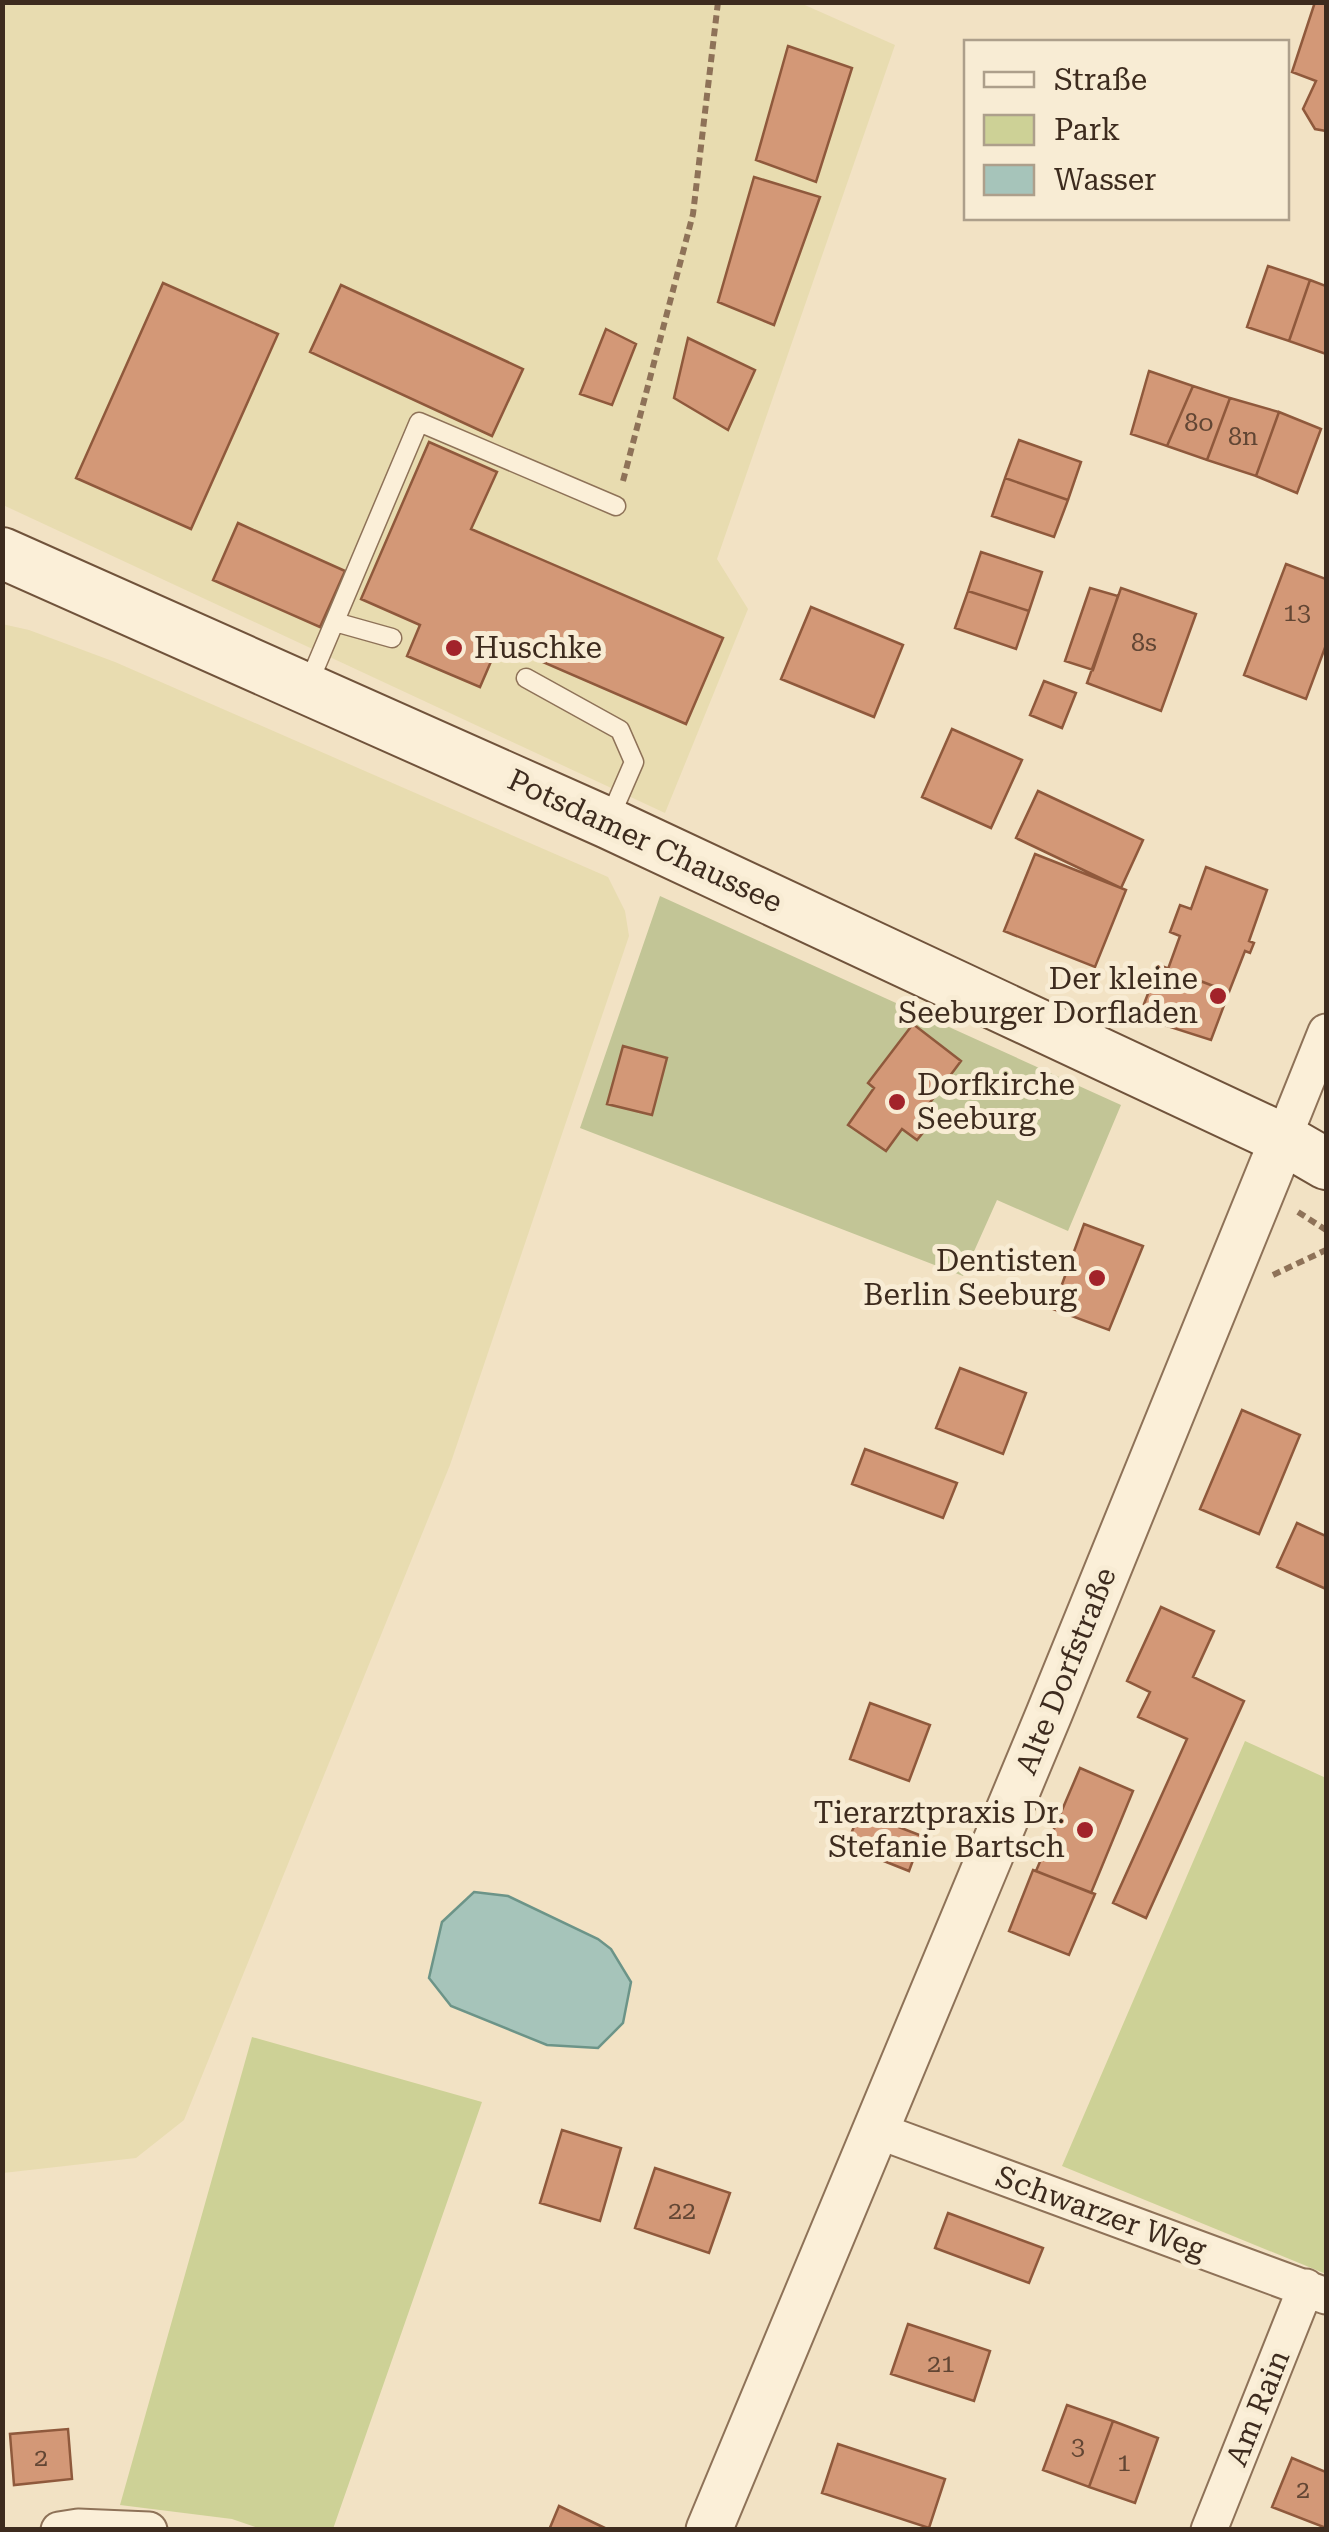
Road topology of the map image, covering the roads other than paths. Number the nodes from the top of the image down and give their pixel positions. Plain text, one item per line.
1 (616, 506) road end
2 (2, 554) edge
3 (335, 622) junction
4 (392, 638) dead end
5 (526, 678) dead end
6 (307, 687) junction
7 (608, 823) junction
8 (1326, 1032) edge
9 (1282, 1139) junction
10 (1326, 1164) edge
11 (876, 2130) junction
12 (1316, 2292) edge
13 (59, 2530) edge
14 (149, 2530) edge
15 (709, 2530) edge
16 (1210, 2530) edge

1 - 3 lane
2 - 6 main road, Potsdamer Chaussee
3 - 4 lane
3 - 6 lane
5 - 7 lane
6 - 7 main road, Potsdamer Chaussee
7 - 9 main road, Potsdamer Chaussee
8 - 9 street, Alte Dorfstraße
9 - 10 main road, Potsdamer Chaussee
9 - 11 street, Alte Dorfstraße
11 - 12 street, Schwarzer Weg
11 - 15 street, Alte Dorfstraße
12 - 16 street, Am Rain
13 - 14 street

